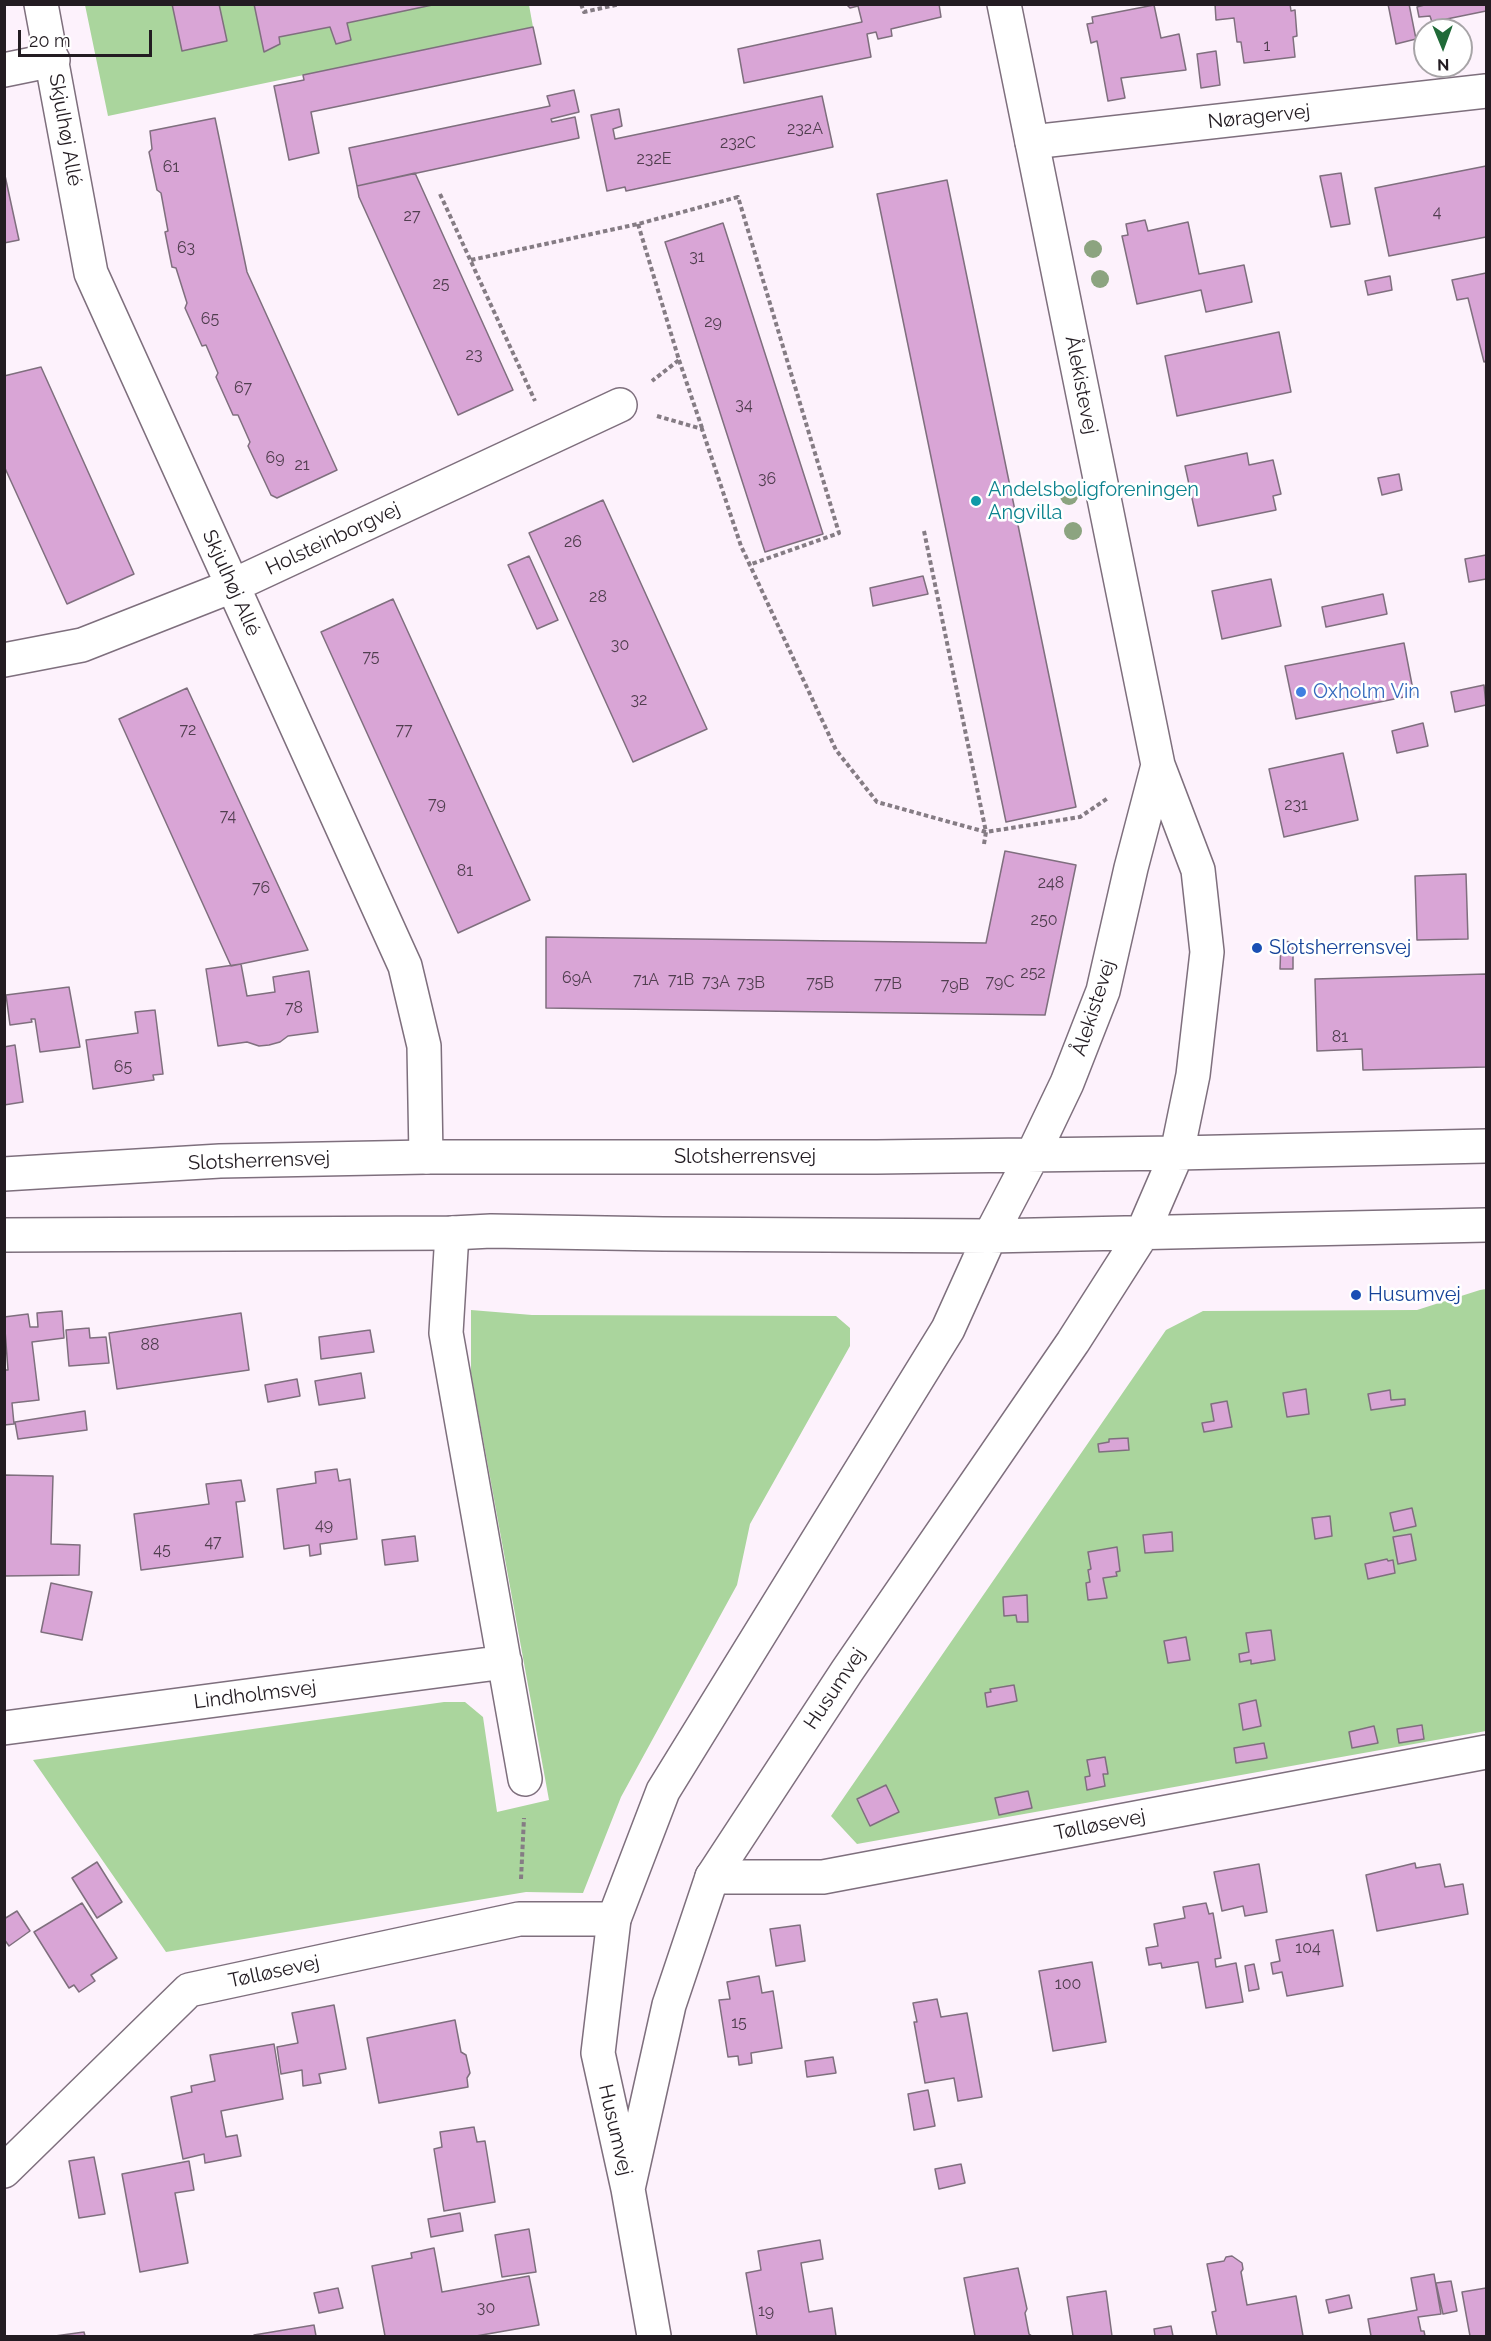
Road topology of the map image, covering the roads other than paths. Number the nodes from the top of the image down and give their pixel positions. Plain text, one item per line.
1 (41, 4) edge
2 (1004, 4) edge
3 (53, 60) junction
4 (4, 70) edge
5 (1486, 91) edge
6 (1032, 142) junction
7 (620, 405) road end
8 (232, 586) junction
9 (4, 660) edge
10 (1158, 765) junction
11 (1486, 1146) edge
12 (1177, 1153) junction
13 (1033, 1154) junction
14 (426, 1157) junction
15 (4, 1174) edge
16 (1486, 1225) edge
17 (452, 1233) junction
18 (4, 1234) edge
19 (1142, 1234) junction
20 (990, 1236) junction
21 (505, 1662) junction
22 (4, 1728) edge
23 (1486, 1752) edge
24 (525, 1779) road end
25 (712, 1877) junction
26 (614, 1919) junction
27 (4, 2171) edge
28 (628, 2189) junction
29 (654, 2337) edge

1 - 3 street, Skjulhøj Allé
2 - 6 street, Ålekistevej
3 - 4 street
3 - 8 street, Skjulhøj Allé
5 - 6 street, Nøragervej
6 - 10 street, Ålekistevej
7 - 8 street, Holsteinborgvej
8 - 9 street, Holsteinborgvej
8 - 14 street, Skjulhøj Allé
10 - 12 street, Ålekistevej
10 - 13 street, Ålekistevej
11 - 12 street, Slotsherrensvej
12 - 13 street, Slotsherrensvej
12 - 19 street, Ålekistevej
13 - 14 street, Slotsherrensvej
13 - 20 street, Ålekistevej
14 - 15 street, Slotsherrensvej
16 - 19 street
17 - 18 street
17 - 20 street
17 - 21 street
19 - 20 street
19 - 25 street, Husumvej
20 - 26 street, Husumvej
21 - 22 street, Lindholmsvej
21 - 24 street
23 - 25 street, Tølløsevej
25 - 28 street, Husumvej
26 - 27 street, Tølløsevej
26 - 28 street, Husumvej
28 - 29 street, Husumvej

